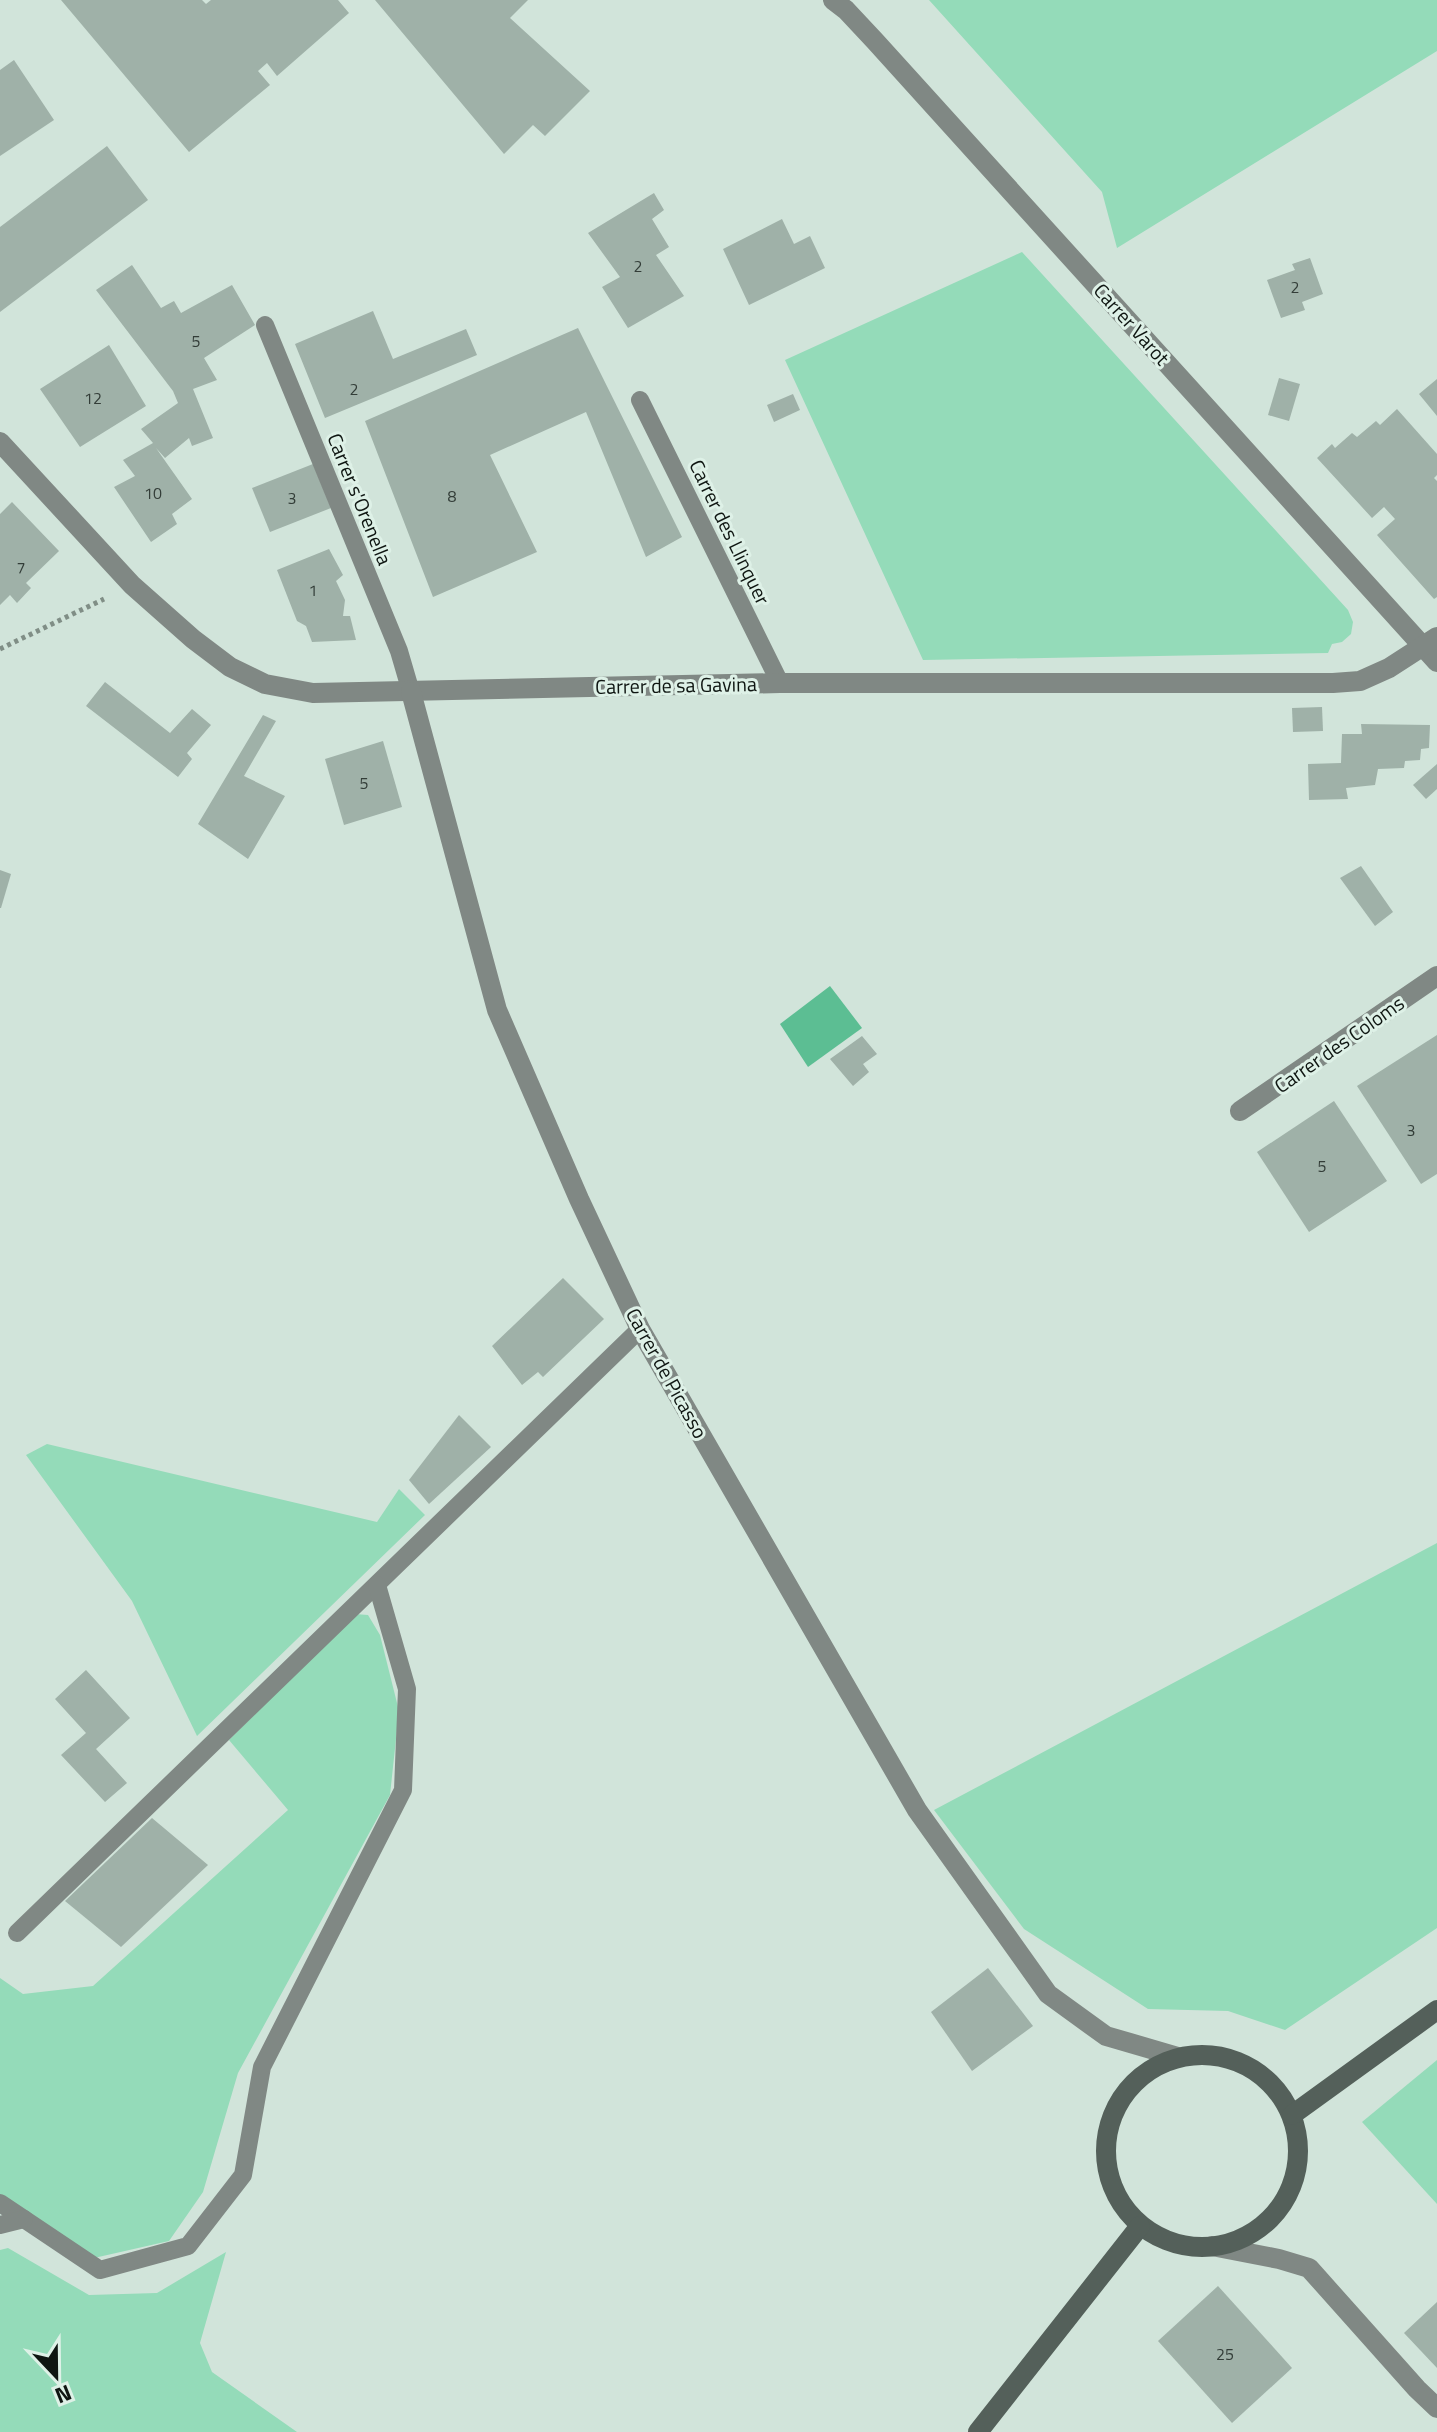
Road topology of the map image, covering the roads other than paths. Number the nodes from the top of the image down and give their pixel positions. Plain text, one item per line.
1 (841, 3) edge
2 (265, 325) dead end
3 (640, 400) dead end
4 (0, 442) edge
5 (1430, 642) edge
6 (1437, 662) edge
7 (780, 683) junction
8 (411, 692) junction
9 (1437, 976) edge
10 (1240, 1111) dead end
11 (640, 1329) junction
12 (377, 1585) junction
13 (17, 1933) dead end
14 (1437, 2010) edge
15 (1178, 2057) junction
16 (1292, 2115) junction
17 (0, 2203) edge
18 (24, 2219) junction
19 (0, 2225) edge
20 (1140, 2226) junction
21 (1212, 2246) junction
22 (1437, 2408) edge
23 (978, 2432) edge

1 - 5 street, Carrer Varot
2 - 8 lane, Carrer s'Orenella
3 - 7 lane, Carrer des Llinquer
4 - 8 street, Carrer de sa Gavina
5 - 6 street, Carrer Varot
5 - 7 street, Carrer de sa Gavina
7 - 8 street, Carrer de sa Gavina
8 - 11 street, Carrer de Picasso
9 - 10 street, Carrer des Coloms
11 - 12 lane
11 - 15 street, Carrer de Picasso
12 - 13 lane
12 - 18 lane
14 - 16 main road
15 - 16 main road
15 - 20 main road
16 - 21 main road
17 - 18 lane
18 - 19 lane
20 - 21 main road
20 - 23 main road
21 - 22 street

